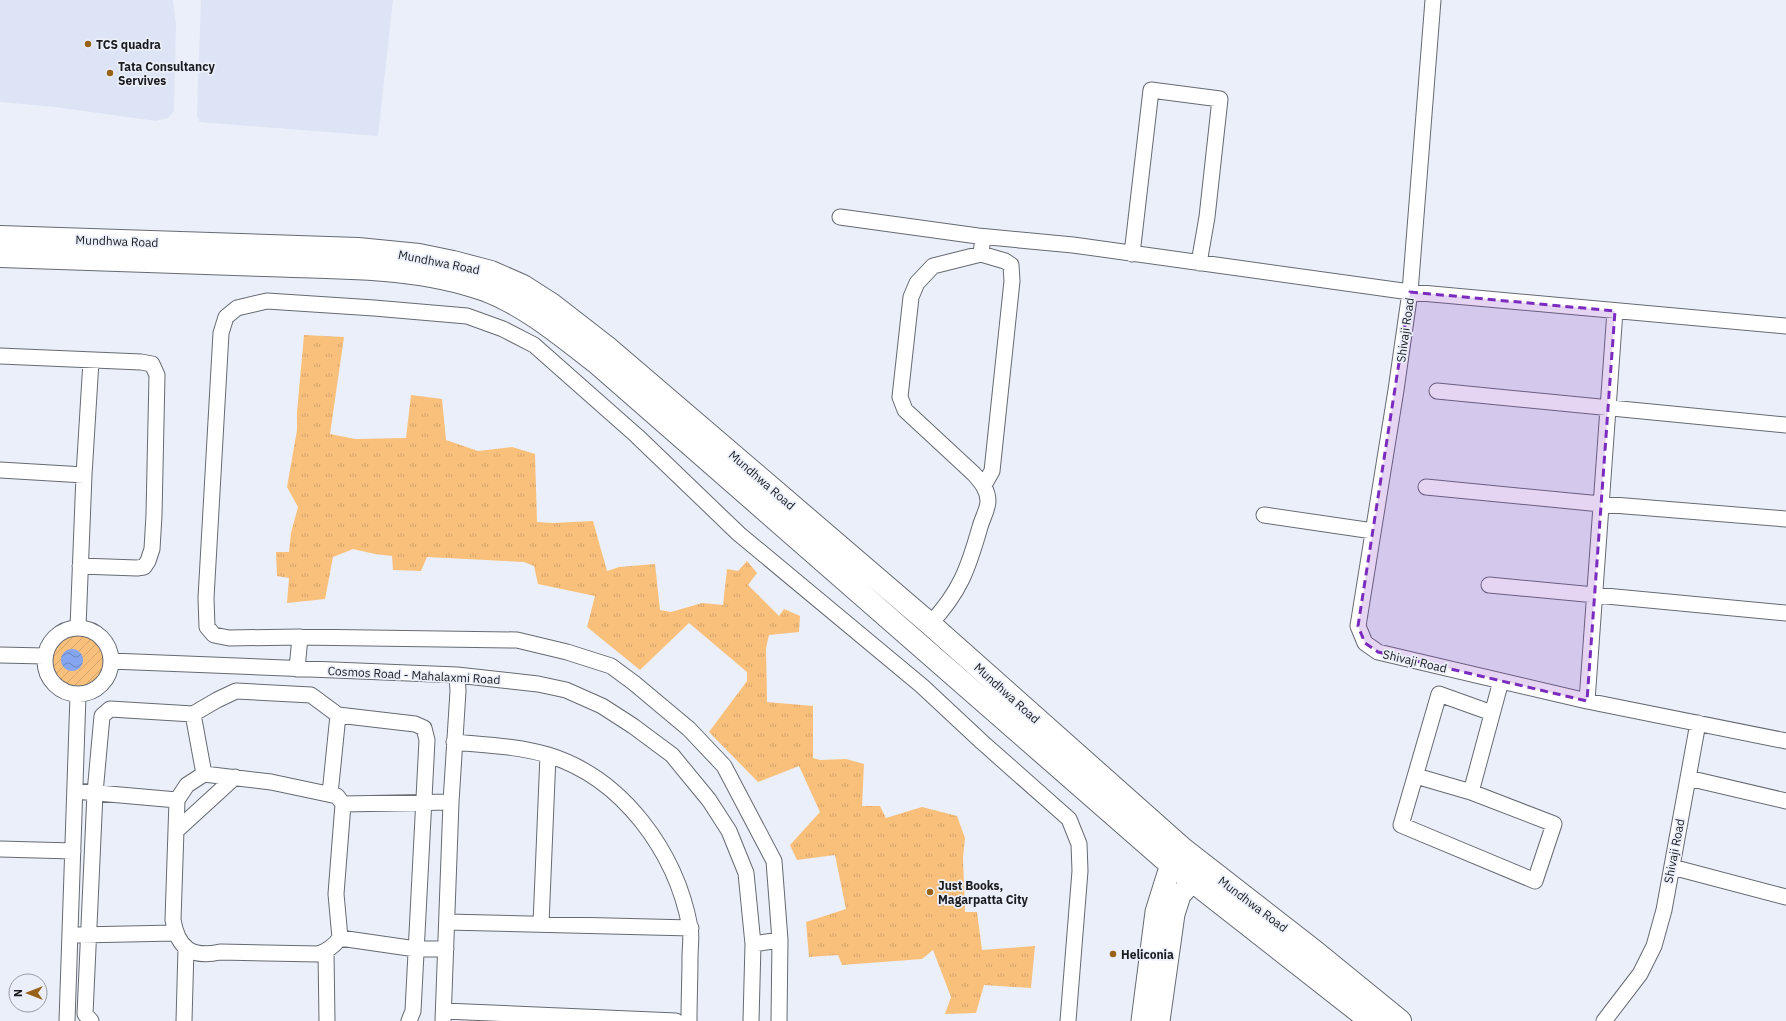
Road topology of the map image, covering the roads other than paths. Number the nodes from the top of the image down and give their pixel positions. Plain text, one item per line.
1 (1433, 0) edge
2 (840, 217) dead end
3 (984, 236) junction
4 (0, 237) edge
5 (981, 254) junction
6 (1132, 254) junction
7 (0, 256) edge
8 (1199, 263) junction
9 (1410, 292) junction
10 (1615, 311) junction
11 (1786, 326) edge
12 (0, 356) edge
13 (91, 361) junction
14 (1437, 391) dead end
15 (1608, 408) junction
16 (1786, 425) edge
17 (0, 470) edge
18 (84, 475) junction
19 (984, 486) junction
20 (1426, 487) dead end
21 (1601, 504) junction
22 (1264, 515) dead end
23 (1786, 519) edge
24 (1373, 531) junction
25 (806, 532) junction
26 (80, 566) junction
27 (1488, 584) dead end
28 (1594, 594) junction
29 (1786, 613) edge
30 (930, 624) junction
31 (78, 627) junction
32 (300, 637) junction
33 (0, 655) edge
34 (45, 656) junction
35 (111, 661) junction
36 (297, 669) junction
37 (457, 675) junction
38 (1501, 681) junction
39 (78, 695) junction
40 (1586, 701) junction
41 (1492, 713) junction
42 (193, 714) junction
43 (338, 715) junction
44 (1698, 723) junction
45 (454, 742) junction
46 (1786, 742) edge
47 (548, 755) junction
48 (204, 774) junction
49 (1416, 776) junction
50 (235, 777) junction
51 (1688, 778) junction
52 (75, 791) junction
53 (1471, 792) junction
54 (95, 793) junction
55 (330, 794) junction
56 (176, 800) junction
57 (1786, 801) edge
58 (423, 802) junction
59 (451, 802) junction
60 (343, 804) junction
61 (176, 832) junction
62 (0, 849) edge
63 (73, 851) junction
64 (1177, 856) junction
65 (1672, 866) junction
66 (1198, 874) junction
67 (1786, 897) edge
68 (447, 922) junction
69 (541, 924) junction
70 (691, 928) junction
71 (175, 934) junction
72 (70, 935) junction
73 (89, 935) junction
74 (340, 938) junction
75 (780, 940) junction
76 (753, 944) junction
77 (186, 948) junction
78 (416, 949) junction
79 (446, 949) junction
80 (326, 952) junction
81 (443, 1016) edge
82 (1363, 1018) edge
83 (67, 1021) edge
84 (91, 1021) edge
85 (184, 1021) edge
86 (327, 1021) edge
87 (409, 1021) edge
88 (676, 1021) edge
89 (688, 1021) edge
90 (751, 1021) edge
91 (779, 1021) edge
92 (1068, 1021) edge
93 (1142, 1021) edge
94 (1159, 1021) edge
95 (1400, 1021) edge
96 (1604, 1021) edge

1 - 9 street, Shivaji Road
2 - 3 street
3 - 5 street
3 - 6 street
4 - 25 highway, Mundhwa Road
5 - 19 street
5 - 19 street
6 - 8 street
6 - 8 street
7 - 25 highway, Mundhwa Road
8 - 9 street
9 - 10 street
9 - 24 street, Shivaji Road
10 - 11 street
10 - 15 street
12 - 13 street
13 - 18 street
13 - 26 street
14 - 15 street
15 - 16 street
15 - 21 street
17 - 18 street
18 - 26 street
19 - 30 street
20 - 21 street
21 - 23 street
21 - 28 street
22 - 24 street
24 - 38 street, Shivaji Road
25 - 30 highway, Mundhwa Road
25 - 64 highway, Mundhwa Road
26 - 31 street
27 - 28 street
28 - 29 street
28 - 40 street
30 - 64 highway, Mundhwa Road
31 - 34 street
31 - 35 street
32 - 36 street
32 - 75 street
32 - 92 street
33 - 34 street
34 - 39 street
35 - 36 street, Cosmos Road - Mahalaxmi Road
35 - 39 street
36 - 37 street, Cosmos Road - Mahalaxmi Road
37 - 45 street
37 - 76 street, Cosmos Road - Mahalaxmi Road
38 - 40 street, Shivaji Road
38 - 41 street
39 - 52 street
40 - 44 street, Shivaji Road
41 - 49 street
41 - 53 street
42 - 43 street
42 - 48 street
42 - 54 street
43 - 55 street
43 - 58 street
44 - 46 street
44 - 51 street, Shivaji Road
45 - 47 street
45 - 59 street
47 - 69 street
47 - 70 street
48 - 50 street
48 - 56 street
49 - 53 street
49 - 53 street
50 - 55 street
50 - 61 street
51 - 57 street
51 - 65 street, Shivaji Road
52 - 54 street
52 - 63 street
54 - 56 street
54 - 73 street
55 - 60 street
56 - 61 street
58 - 59 street
58 - 60 street
58 - 78 street
59 - 68 street
60 - 74 street
61 - 71 street
62 - 63 street
63 - 72 street
64 - 66 highway, Mundhwa Road
64 - 93 street
65 - 67 street
65 - 96 street, Shivaji Road
66 - 82 highway, Mundhwa Road
66 - 94 street
66 - 95 highway, Mundhwa Road
68 - 69 street
68 - 79 street
69 - 70 street
70 - 89 street
71 - 73 street
71 - 77 street
72 - 73 street
72 - 83 street
73 - 84 street
74 - 78 street
74 - 80 street
75 - 76 street
75 - 91 street
76 - 90 street, Cosmos Road - Mahalaxmi Road
77 - 80 street
77 - 85 street
78 - 79 street
78 - 87 street
79 - 81 street
80 - 86 street
81 - 88 street

